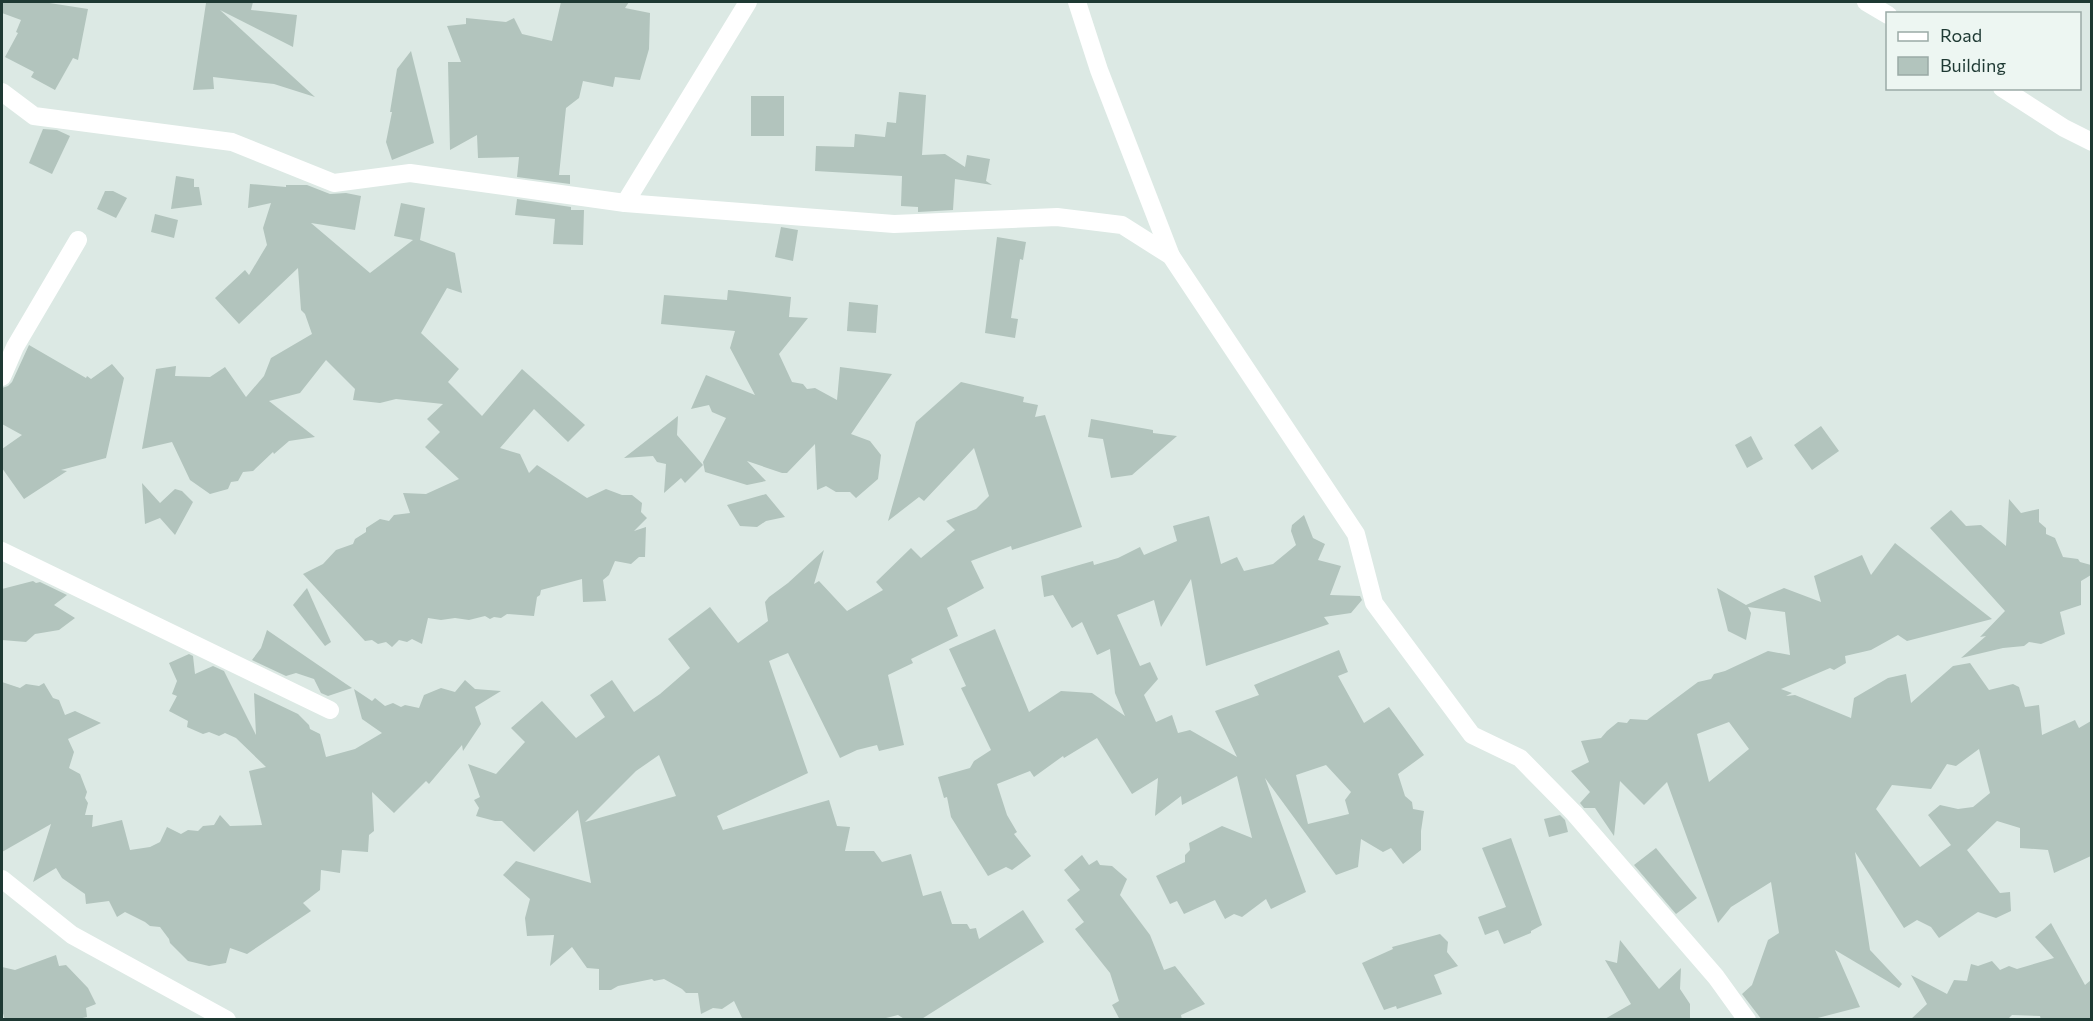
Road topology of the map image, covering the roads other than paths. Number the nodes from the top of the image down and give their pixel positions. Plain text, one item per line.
1 (748, 2) edge
2 (1077, 2) edge
3 (1866, 2) edge
4 (1886, 14) edge
5 (2005, 90) edge
6 (2, 92) edge
7 (2091, 142) edge
8 (625, 204) junction
9 (78, 240) dead end
10 (1171, 256) junction
11 (2, 374) edge
12 (2, 551) edge
13 (330, 710) dead end
14 (2, 879) edge
15 (226, 1020) edge
16 (1747, 1020) edge

1 - 8 street
2 - 10 street
3 - 4 street
5 - 7 street
6 - 8 street
8 - 10 street
9 - 11 street
10 - 16 street
12 - 13 street
14 - 15 street

